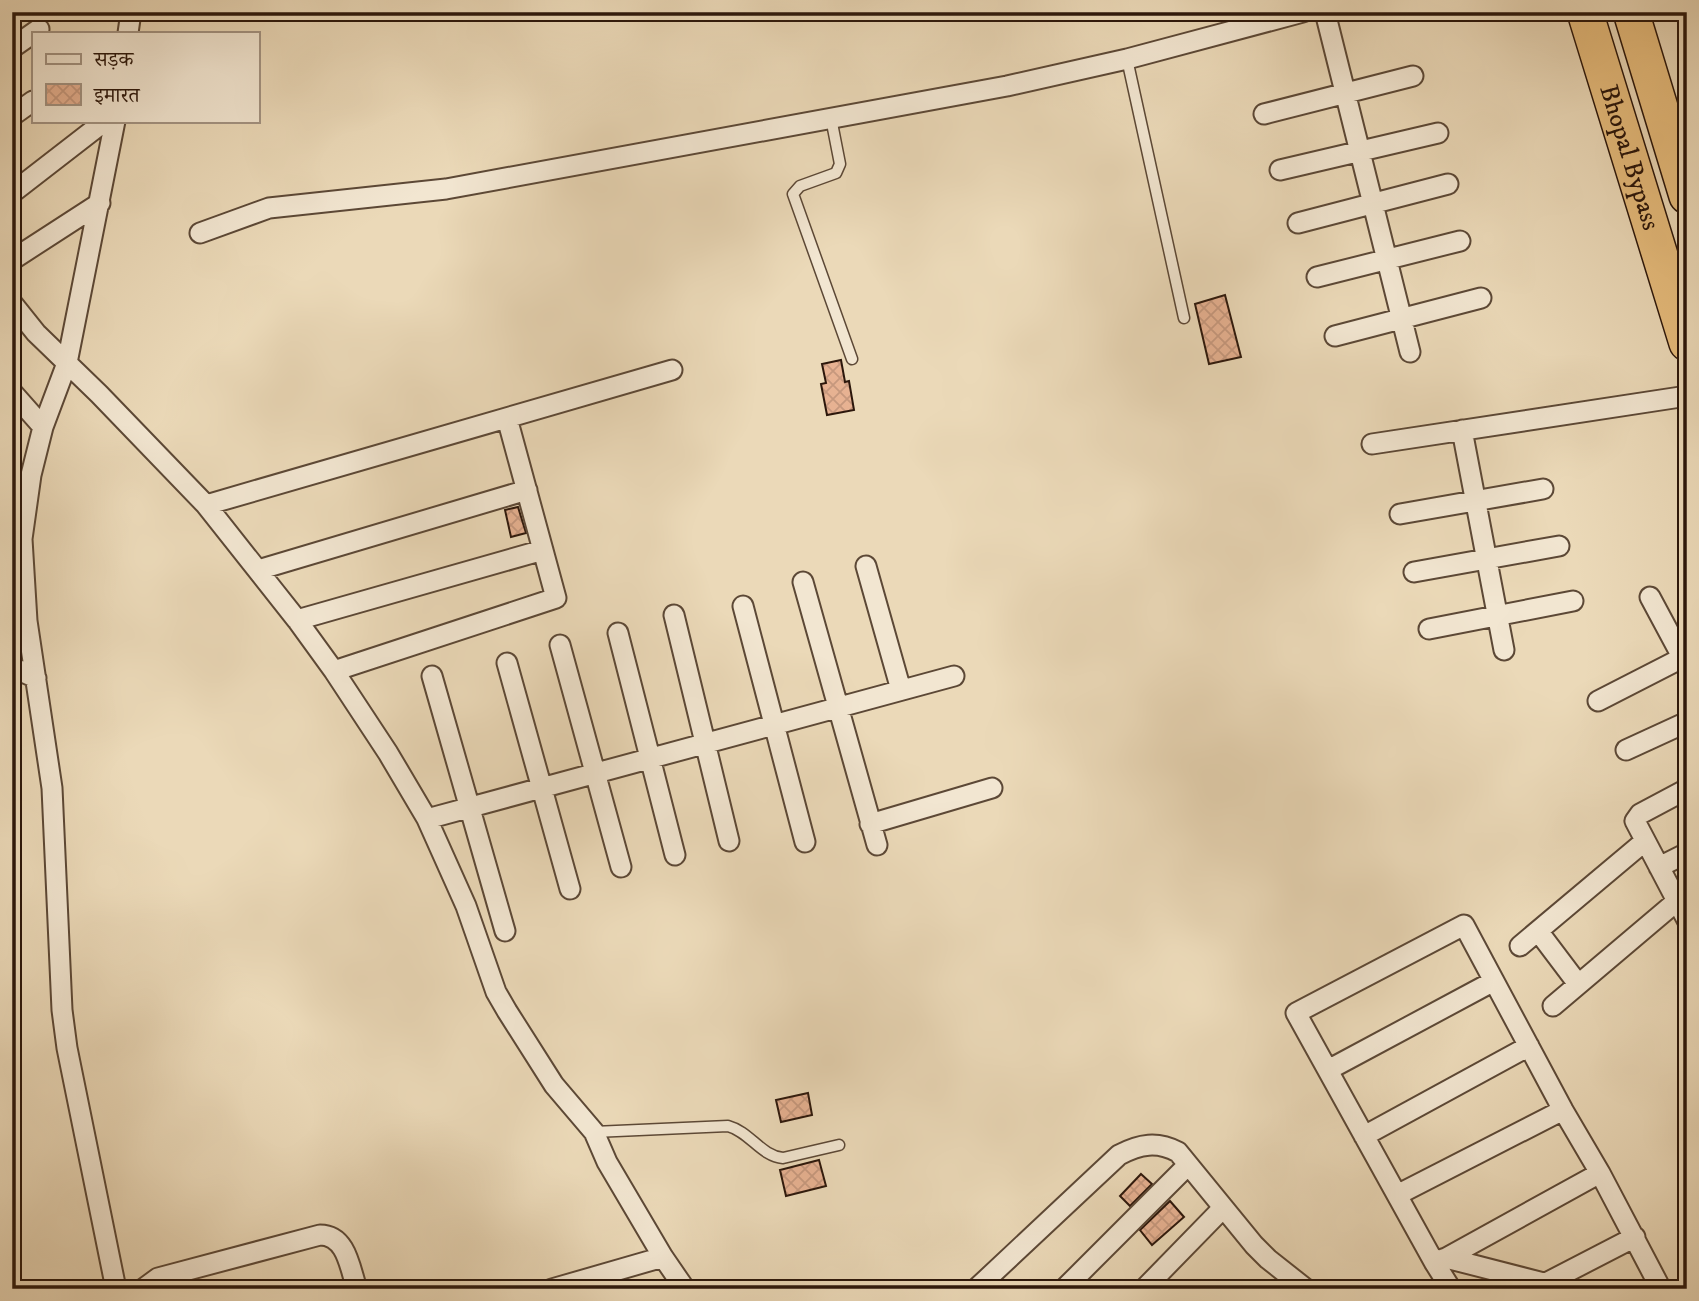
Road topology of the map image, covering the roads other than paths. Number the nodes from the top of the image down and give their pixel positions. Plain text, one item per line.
1 (27, 12) edge
2 (131, 12) edge
3 (1303, 12) edge
4 (1325, 12) edge
5 (1585, 12) edge
6 (1631, 12) edge
7 (40, 31) edge
8 (128, 32) edge
9 (32, 36) edge
10 (12, 48) edge
11 (1127, 59) junction
12 (1413, 76) dead end
13 (1345, 93) junction
14 (32, 102) edge
15 (1264, 114) dead end
16 (12, 116) edge
17 (831, 118) junction
18 (109, 123) edge
19 (1438, 133) dead end
20 (1360, 151) junction
21 (1280, 170) dead end
22 (1448, 184) dead end
23 (12, 193) edge
24 (1687, 196) edge
25 (100, 202) junction
26 (1373, 204) junction
27 (1298, 223) dead end
28 (200, 233) dead end
29 (1461, 241) dead end
30 (12, 260) edge
31 (1387, 260) junction
32 (1317, 277) dead end
33 (1481, 298) dead end
34 (12, 303) edge
35 (1184, 318) dead end
36 (1402, 319) junction
37 (1335, 336) dead end
38 (1687, 343) edge
39 (1410, 352) dead end
40 (852, 359) dead end
41 (67, 363) junction
42 (672, 370) dead end
43 (12, 392) edge
44 (1687, 396) edge
45 (508, 418) junction
46 (43, 426) junction
47 (1462, 430) junction
48 (1372, 444) dead end
49 (12, 467) edge
50 (31, 475) junction
51 (1544, 489) dead end
52 (527, 490) junction
53 (1475, 501) junction
54 (206, 505) junction
55 (1400, 514) dead end
56 (17, 537) edge
57 (1559, 547) dead end
58 (543, 550) junction
59 (1487, 559) junction
60 (866, 566) dead end
61 (258, 570) junction
62 (1413, 572) dead end
63 (803, 582) dead end
64 (1650, 597) dead end
65 (1573, 601) dead end
66 (743, 606) dead end
67 (674, 615) dead end
68 (1497, 615) junction
69 (298, 620) junction
70 (1429, 629) dead end
71 (618, 633) dead end
72 (560, 645) dead end
73 (1504, 650) dead end
74 (1684, 662) edge
75 (507, 663) dead end
76 (12, 667) edge
77 (334, 671) junction
78 (432, 676) dead end
79 (954, 676) dead end
80 (36, 678) junction
81 (901, 690) junction
82 (1598, 701) dead end
83 (836, 708) junction
84 (1687, 722) edge
85 (775, 724) junction
86 (705, 743) junction
87 (1626, 750) dead end
88 (650, 758) junction
89 (595, 773) junction
90 (540, 788) junction
91 (992, 788) dead end
92 (1687, 789) edge
93 (469, 807) junction
94 (427, 818) junction
95 (870, 824) junction
96 (729, 841) dead end
97 (1645, 841) junction
98 (805, 842) dead end
99 (877, 845) dead end
100 (1687, 853) edge
101 (675, 855) dead end
102 (621, 867) dead end
103 (1659, 867) junction
104 (570, 889) dead end
105 (1677, 901) junction
106 (1687, 920) edge
107 (505, 931) dead end
108 (1538, 931) junction
109 (1520, 946) dead end
110 (1494, 981) junction
111 (1578, 984) junction
112 (1553, 1006) dead end
113 (1529, 1046) junction
114 (1328, 1070) junction
115 (1563, 1110) junction
116 (594, 1132) junction
117 (1364, 1136) junction
118 (839, 1145) dead end
119 (1188, 1165) junction
120 (1600, 1173) junction
121 (1397, 1195) junction
122 (1222, 1209) junction
123 (1635, 1237) junction
124 (663, 1257) junction
125 (1440, 1260) junction
126 (1546, 1283) junction
127 (116, 1289) edge
128 (143, 1289) edge
129 (357, 1289) edge
130 (552, 1289) edge
131 (685, 1289) edge
132 (976, 1289) edge
133 (1064, 1289) edge
134 (1144, 1289) edge
135 (1306, 1289) edge
136 (1451, 1289) edge
137 (1567, 1289) edge
138 (1661, 1289) edge

1 - 7 street
2 - 8 street
3 - 11 street
4 - 13 street
5 - 38 highway, Bhopal Bypass
6 - 24 highway, Bhopal Bypass
9 - 10 street
11 - 17 street
11 - 35 lane
12 - 13 street
13 - 15 street
13 - 20 street
14 - 16 street
17 - 28 street
17 - 40 lane
18 - 23 street
18 - 25 street
19 - 20 street
20 - 21 street
20 - 26 street
22 - 26 street
25 - 30 street
25 - 41 street
26 - 27 street
26 - 31 street
29 - 31 street
31 - 32 street
31 - 36 street
33 - 36 street
34 - 41 street
36 - 37 street
36 - 39 street
41 - 46 street
41 - 54 street
42 - 45 street
43 - 46 street
44 - 47 street
45 - 52 street
45 - 54 street
46 - 50 street
47 - 48 street
47 - 53 street
49 - 50 street
50 - 56 street
51 - 53 street
52 - 58 street
52 - 61 street
53 - 55 street
53 - 59 street
54 - 61 street
56 - 80 street
57 - 59 street
58 - 69 street
58 - 77 street
59 - 62 street
59 - 68 street
60 - 81 street
61 - 69 street
63 - 83 street
64 - 74 street
65 - 68 street
66 - 85 street
67 - 86 street
68 - 70 street
68 - 73 street
69 - 77 street
71 - 88 street
72 - 89 street
74 - 82 street
75 - 90 street
76 - 80 street
77 - 94 street
78 - 93 street
79 - 81 street
80 - 127 street
81 - 83 street
83 - 85 street
83 - 95 street
84 - 87 street
85 - 86 street
85 - 98 street
86 - 88 street
86 - 96 street
88 - 89 street
88 - 101 street
89 - 90 street
89 - 102 street
90 - 93 street
90 - 104 street
91 - 95 street
92 - 97 street
93 - 94 street
93 - 107 street
94 - 116 street
95 - 99 street
97 - 103 street
97 - 108 street
100 - 103 street
103 - 105 street
105 - 106 street
105 - 111 street
108 - 109 street
108 - 111 street
110 - 113 street
110 - 114 street
110 - 114 street
111 - 112 street
113 - 115 street
113 - 117 street
114 - 117 street
115 - 120 street
115 - 121 street
116 - 118 lane
116 - 124 street
117 - 121 street
119 - 122 street
119 - 132 street
119 - 133 street
120 - 123 street
120 - 125 street
121 - 125 street
122 - 134 street
122 - 135 street
123 - 126 street
123 - 138 street
124 - 130 street
124 - 131 street
125 - 126 street
125 - 136 street
126 - 137 street
128 - 129 street

